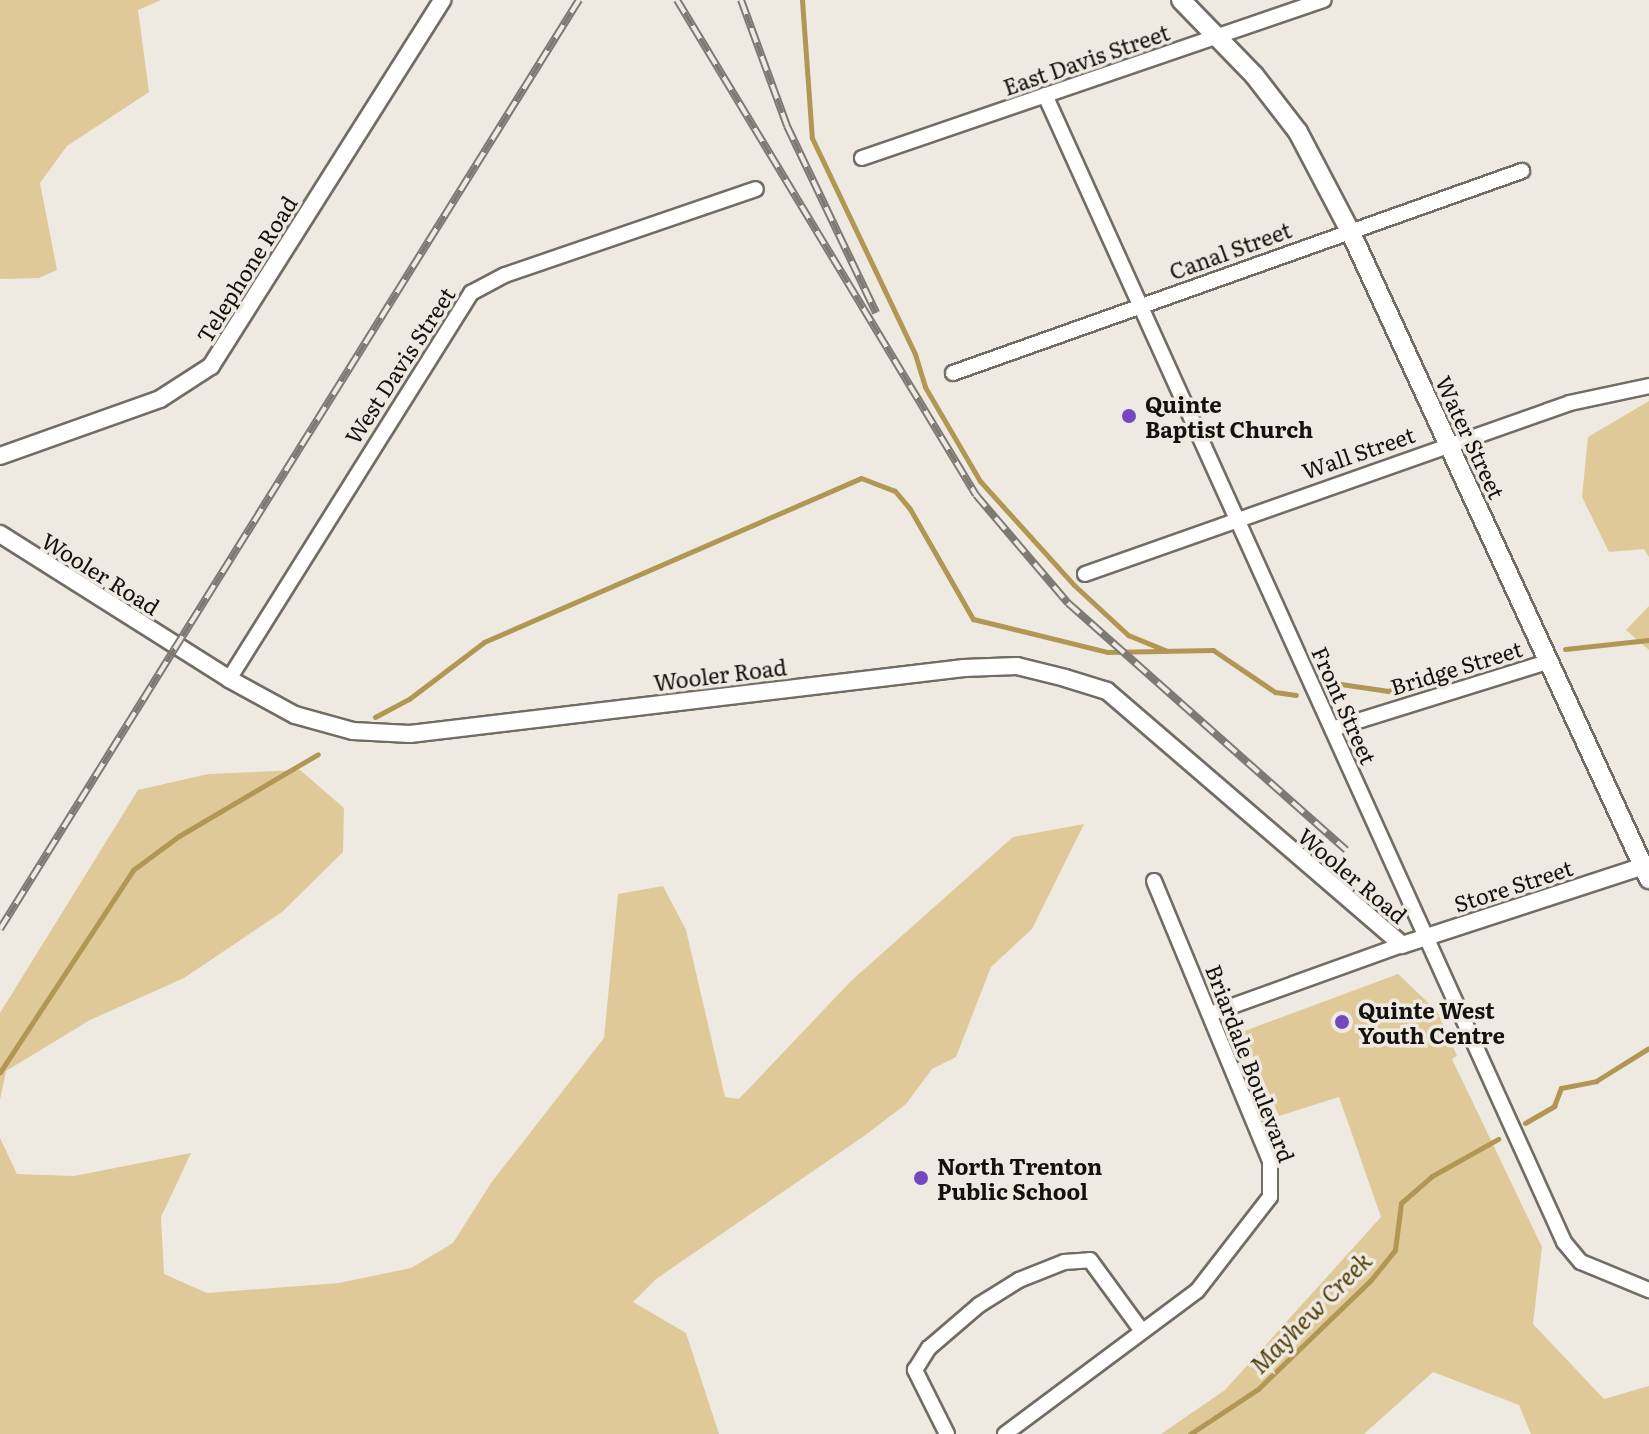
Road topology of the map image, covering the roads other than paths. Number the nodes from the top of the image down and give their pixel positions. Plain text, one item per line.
1 (442, 0) edge
2 (1181, 0) edge
3 (1324, 0) edge
4 (1307, 3) edge
5 (1214, 37) junction
6 (1045, 95) junction
7 (862, 158) dead end
8 (1522, 171) dead end
9 (756, 189) dead end
10 (1350, 231) junction
11 (1139, 306) junction
12 (953, 373) dead end
13 (1649, 386) edge
14 (1449, 445) junction
15 (0, 456) edge
16 (1236, 517) junction
17 (0, 534) edge
18 (1085, 574) dead end
19 (1547, 662) junction
20 (229, 679) junction
21 (1332, 729) junction
22 (1647, 870) edge
23 (1154, 881) dead end
24 (1426, 936) junction
25 (1402, 945) junction
26 (1210, 1014) junction
27 (1649, 1290) edge
28 (1142, 1331) junction
29 (947, 1434) edge
30 (1005, 1434) edge

1 - 15 street, Telephone Road
2 - 5 main road, Water Street
3 - 4 street, East Davis Street
4 - 5 street, East Davis Street
5 - 6 street, East Davis Street
5 - 10 main road, Water Street
6 - 7 street, East Davis Street
6 - 11 street, Front Street
8 - 10 street, Canal Street
9 - 20 street, West Davis Street
10 - 11 street, Canal Street
10 - 14 main road, Water Street
11 - 12 street, Canal Street
11 - 16 street, Front Street
13 - 14 street, Wall Street
14 - 16 street, Wall Street
14 - 19 main road, Water Street
16 - 18 street, Wall Street
16 - 21 street, Front Street
17 - 20 street, Wooler Road
19 - 21 street, Bridge Street
19 - 22 main road, Water Street
20 - 25 street, Wooler Road
21 - 24 street, Front Street
22 - 24 street, Store Street
23 - 26 street, Briardale Boulevard
24 - 25 street, Store Street
24 - 27 street, Front Street
25 - 26 street, Store Street
26 - 28 street, Briardale Boulevard
28 - 29 street
28 - 30 street, Briardale Boulevard

